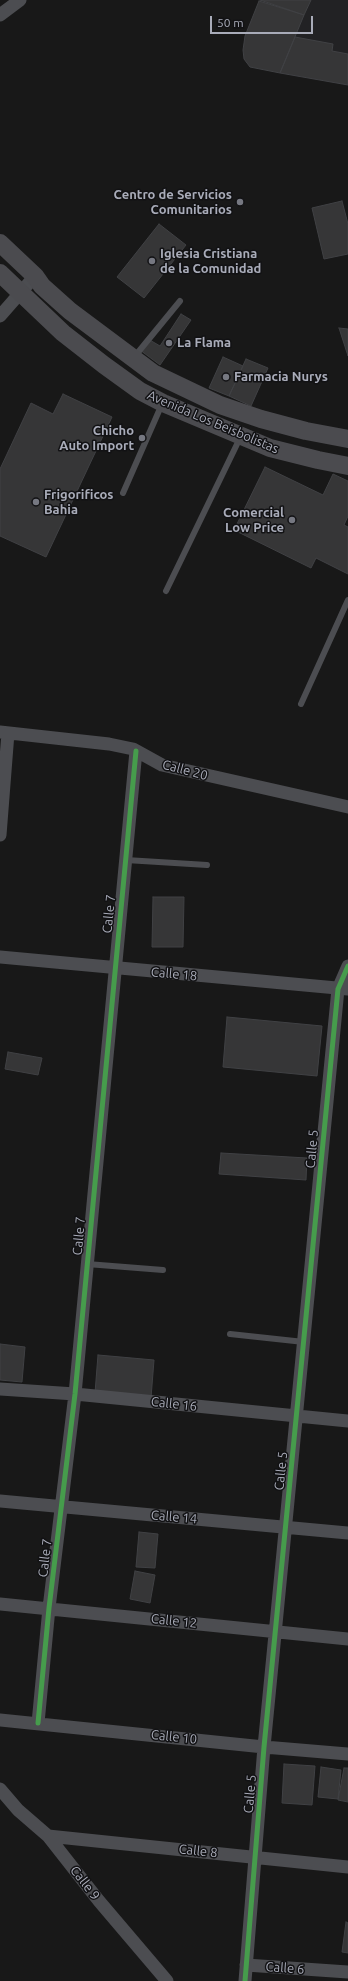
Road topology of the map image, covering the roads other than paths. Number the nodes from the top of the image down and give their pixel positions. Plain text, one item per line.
1 (20, 0) edge
2 (0, 15) edge
3 (0, 243) edge
4 (0, 273) edge
5 (35, 276) junction
6 (22, 292) junction
7 (180, 301) dead end
8 (1, 313) edge
9 (132, 359) junction
10 (163, 403) junction
11 (241, 436) junction
12 (348, 439) edge
13 (348, 466) edge
14 (123, 493) dead end
15 (166, 591) dead end
16 (348, 600) edge
17 (301, 704) dead end
18 (4, 733) edge
19 (136, 751) junction
20 (348, 807) edge
21 (0, 835) edge
22 (126, 860) junction
23 (207, 865) dead end
24 (0, 957) edge
25 (348, 966) edge
26 (114, 969) junction
27 (343, 989) edge
28 (87, 1264) junction
29 (163, 1270) dead end
30 (230, 1334) dead end
31 (304, 1342) junction
32 (0, 1388) edge
33 (75, 1394) junction
34 (298, 1416) junction
35 (348, 1421) edge
36 (0, 1501) edge
37 (62, 1507) junction
38 (286, 1527) junction
39 (348, 1533) edge
40 (0, 1604) edge
41 (49, 1608) junction
42 (276, 1632) junction
43 (348, 1639) edge
44 (0, 1720) edge
45 (38, 1723) junction
46 (264, 1747) junction
47 (348, 1754) edge
48 (0, 1789) edge
49 (48, 1836) junction
50 (256, 1857) junction
51 (348, 1866) edge
52 (246, 1965) junction
53 (348, 1972) edge
54 (167, 1981) edge
55 (245, 1981) edge

1 - 2 street
3 - 5 main road, Avenida Los Beisbolistas
4 - 6 main road, Avenida Los Beisbolistas
5 - 6 street
5 - 9 main road, Avenida Los Beisbolistas
6 - 8 street
6 - 10 main road, Avenida Los Beisbolistas
7 - 9 lane
9 - 12 main road, Avenida Los Beisbolistas
10 - 11 main road, Avenida Los Beisbolistas
10 - 14 lane
11 - 13 main road, Avenida Los Beisbolistas
11 - 15 lane
16 - 17 lane
18 - 19 street, Calle 20
18 - 21 street
19 - 20 street, Calle 20
19 - 22 street, Calle 7
22 - 23 lane
22 - 26 street, Calle 7
24 - 26 street, Calle 18
25 - 27 street, Calle 5
26 - 27 street, Calle 18
26 - 28 street, Calle 7
27 - 31 street, Calle 5
28 - 29 lane
28 - 33 street, Calle 7
30 - 31 lane
31 - 34 street, Calle 5
32 - 33 street, Calle 16
33 - 34 street, Calle 16
33 - 37 street, Calle 7
34 - 35 street, Calle 16
34 - 38 street, Calle 5
36 - 37 street, Calle 14
37 - 38 street, Calle 14
37 - 41 street, Calle 7
38 - 39 street, Calle 14
38 - 42 street, Calle 5
40 - 41 street, Calle 12
41 - 42 street, Calle 12
41 - 45 street, Calle 7
42 - 43 street, Calle 12
42 - 46 street, Calle 5
44 - 45 street, Calle 10
45 - 46 street, Calle 10
46 - 47 street, Calle 10
46 - 50 street, Calle 5
48 - 49 street, Calle 9
49 - 50 street, Calle 8
49 - 54 street, Calle 9
50 - 51 street, Calle 8
50 - 52 street, Calle 5
52 - 53 street, Calle 6
52 - 55 street, Calle 5

